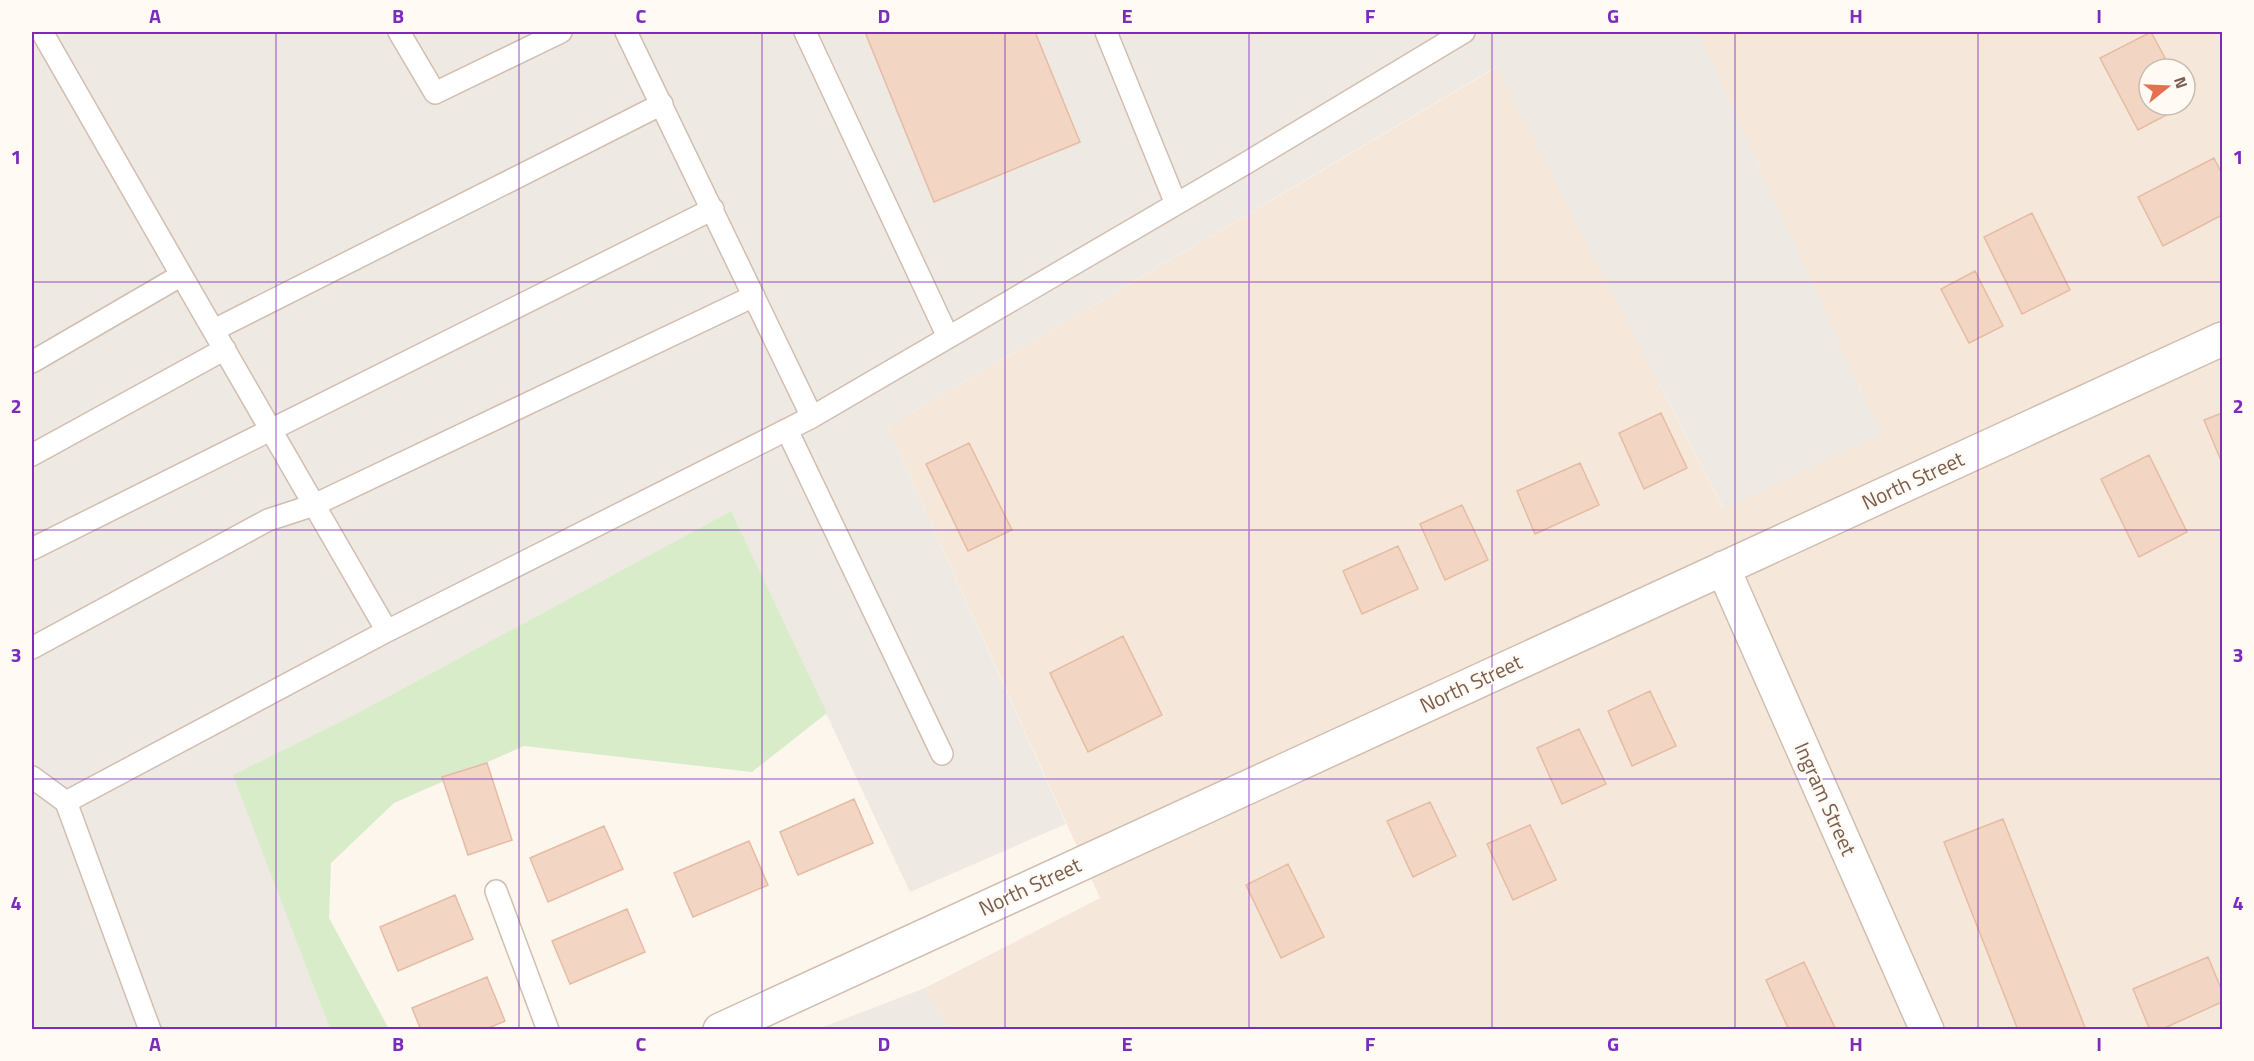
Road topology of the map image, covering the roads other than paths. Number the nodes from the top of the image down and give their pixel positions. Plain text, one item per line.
1 (42, 32) edge
2 (399, 32) edge
3 (561, 32) edge
4 (626, 32) edge
5 (805, 32) edge
6 (1106, 32) edge
7 (1464, 32) edge
8 (662, 104) junction
9 (1176, 204) junction
10 (713, 209) junction
11 (180, 276) junction
12 (754, 296) junction
13 (214, 330) junction
14 (948, 337) junction
15 (2223, 339) edge
16 (225, 349) junction
17 (32, 362) edge
18 (812, 417) junction
19 (272, 430) junction
20 (787, 430) junction
21 (32, 455) edge
22 (314, 505) junction
23 (32, 549) edge
24 (1722, 568) junction
25 (387, 632) junction
26 (32, 648) edge
27 (942, 754) dead end
28 (32, 777) edge
29 (66, 802) junction
30 (496, 891) dead end
31 (150, 1029) edge
32 (548, 1029) edge
33 (720, 1029) edge
34 (1927, 1029) edge

1 - 11 lane
2 - 3 lane
4 - 8 lane
5 - 14 lane
6 - 9 lane
7 - 9 lane
8 - 10 lane
8 - 13 lane
9 - 14 lane
10 - 12 lane
10 - 19 lane
11 - 13 lane
11 - 17 lane
12 - 18 lane
12 - 22 lane
13 - 16 lane
14 - 18 lane
15 - 24 street, North Street
16 - 19 lane
16 - 21 lane
18 - 20 lane
19 - 22 lane
19 - 23 lane
20 - 25 lane
20 - 27 lane
22 - 25 lane
22 - 26 lane
24 - 33 street, North Street
24 - 34 street, Ingram Street
25 - 29 lane
28 - 29 lane
29 - 31 lane
30 - 32 lane

